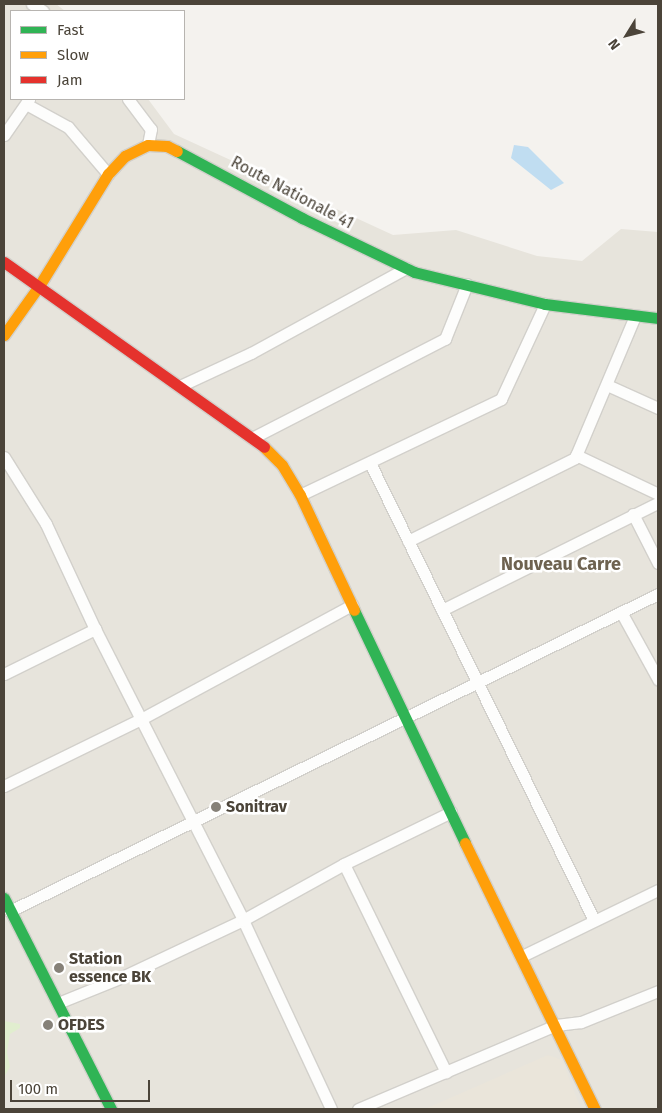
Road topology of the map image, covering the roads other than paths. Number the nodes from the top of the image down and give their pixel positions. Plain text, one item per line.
1 (129, 100) edge
2 (27, 101) edge
3 (4, 135) edge
4 (148, 145) junction
5 (108, 174) junction
6 (4, 262) edge
7 (406, 268) junction
8 (467, 284) junction
9 (39, 286) junction
10 (545, 304) junction
11 (635, 316) junction
12 (658, 318) edge
13 (4, 335) edge
14 (607, 385) junction
15 (180, 386) junction
16 (658, 408) edge
17 (254, 437) junction
18 (576, 455) junction
19 (4, 457) edge
20 (370, 463) junction
21 (658, 494) edge
22 (300, 495) junction
23 (658, 503) edge
24 (633, 514) junction
25 (408, 542) junction
26 (658, 563) edge
27 (658, 594) edge
28 (352, 605) junction
29 (442, 610) junction
30 (621, 612) junction
31 (95, 629) junction
32 (4, 674) edge
33 (658, 679) edge
34 (477, 682) junction
35 (141, 719) junction
36 (404, 719) junction
37 (4, 786) edge
38 (451, 812) junction
39 (192, 823) junction
40 (344, 864) junction
41 (658, 890) edge
42 (4, 898) edge
43 (7, 915) edge
44 (243, 920) junction
45 (594, 920) junction
46 (522, 956) junction
47 (657, 994) edge
48 (58, 1003) junction
49 (556, 1025) junction
50 (446, 1072) junction
51 (101, 1109) edge
52 (111, 1109) edge
53 (332, 1109) edge
54 (358, 1109) edge
55 (595, 1109) edge

1 - 4 street
2 - 3 street
2 - 5 street
4 - 5 main road
4 - 7 main road, Route Nationale 41
5 - 9 main road
6 - 9 main road
7 - 8 main road, Route Nationale 41
7 - 15 street
8 - 10 main road, Route Nationale 41
8 - 17 street
9 - 13 main road
9 - 15 main road
10 - 11 main road, Route Nationale 41
10 - 20 street
11 - 12 main road, Route Nationale 41
11 - 14 street
14 - 16 street
14 - 18 street
15 - 17 main road
17 - 22 main road
18 - 21 street
18 - 25 street
19 - 31 street
20 - 22 street
20 - 25 street
22 - 28 main road
23 - 24 street
24 - 26 street
24 - 29 street
25 - 29 street
27 - 30 street
28 - 35 street
28 - 36 main road
29 - 34 street
30 - 33 street
30 - 34 street
31 - 32 street
31 - 35 street
34 - 36 street
34 - 45 street
35 - 37 street
35 - 39 street
36 - 38 main road
36 - 39 street
38 - 40 street
38 - 46 main road
39 - 43 street
39 - 44 street
40 - 44 street
40 - 50 street
41 - 45 street
42 - 43 main road
43 - 48 main road
43 - 51 main road
44 - 48 street
44 - 53 street
45 - 46 street
46 - 49 main road
47 - 49 street
48 - 52 main road
49 - 50 street
49 - 55 main road
50 - 54 street

